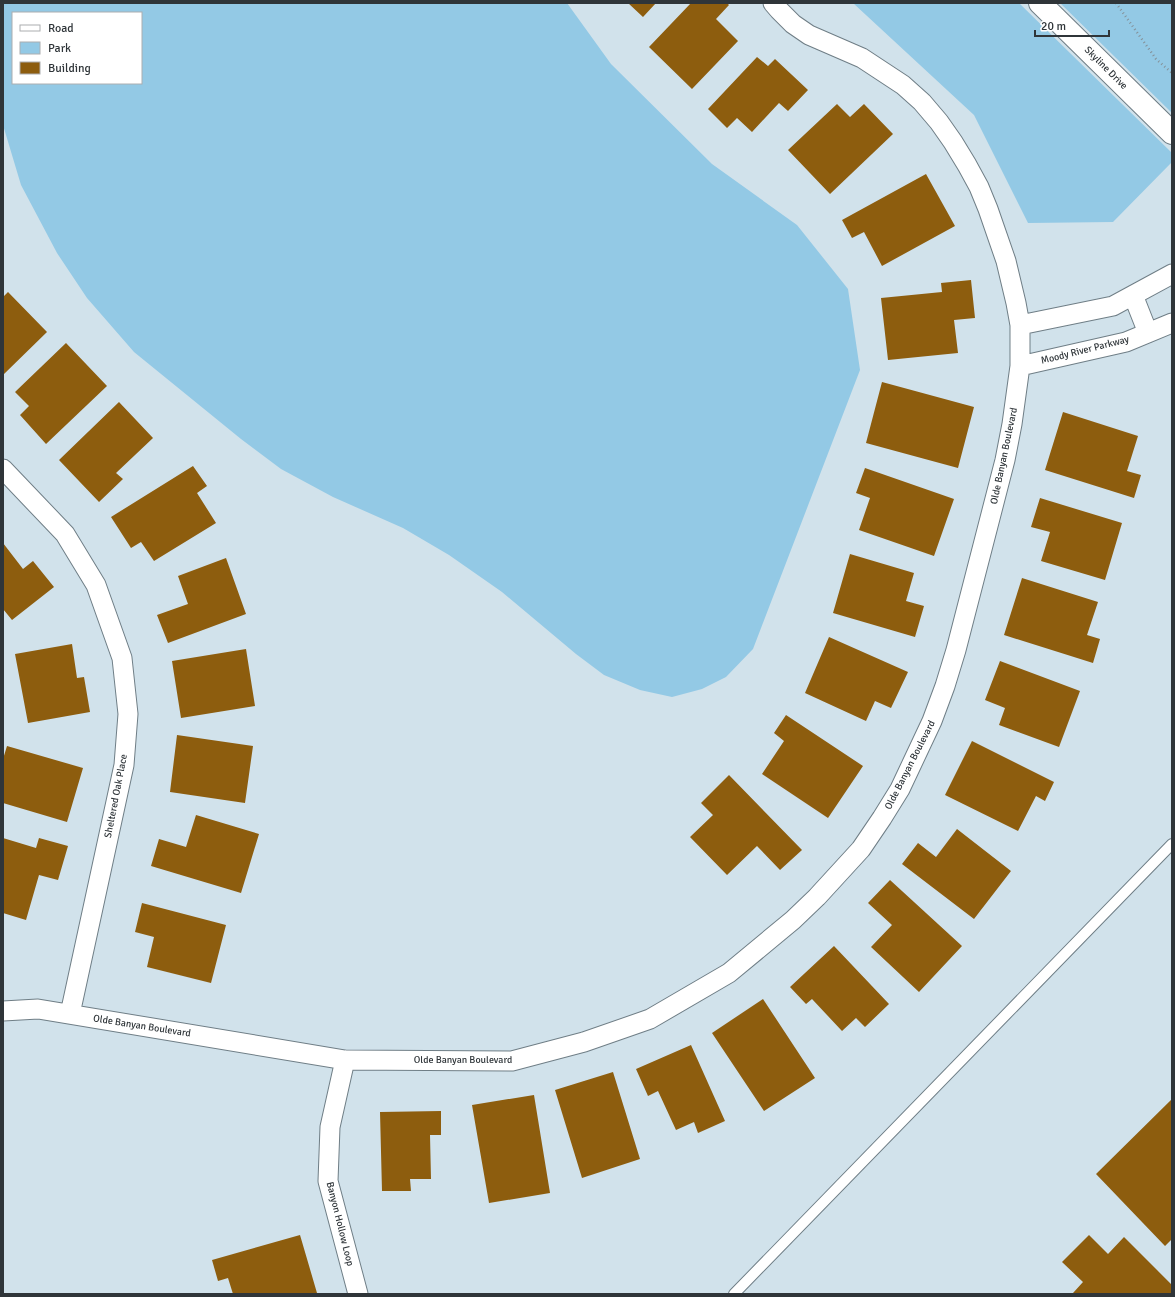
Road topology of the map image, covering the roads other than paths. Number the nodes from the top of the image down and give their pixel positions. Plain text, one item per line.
1 (773, 3) edge
2 (1040, 3) edge
3 (1172, 133) edge
4 (1172, 274) edge
5 (1134, 295) junction
6 (1172, 323) edge
7 (1020, 324) junction
8 (1148, 333) junction
9 (1020, 366) junction
10 (3, 469) edge
11 (1172, 844) edge
12 (3, 1012) edge
13 (70, 1014) junction
14 (345, 1060) junction
15 (358, 1294) edge
16 (734, 1294) edge

1 - 7 street, Olde Banyan Boulevard
2 - 3 street, Skyline Drive
4 - 5 street
5 - 7 street
5 - 8 street
6 - 8 street, Moody River Parkway
7 - 9 street, Olde Banyan Boulevard
8 - 9 street, Moody River Parkway
9 - 14 street, Olde Banyan Boulevard
10 - 13 street, Sheltered Oak Place
11 - 16 lane
12 - 13 street, Olde Banyan Boulevard
13 - 14 street, Olde Banyan Boulevard
14 - 15 street, Banyon Hollow Loop

